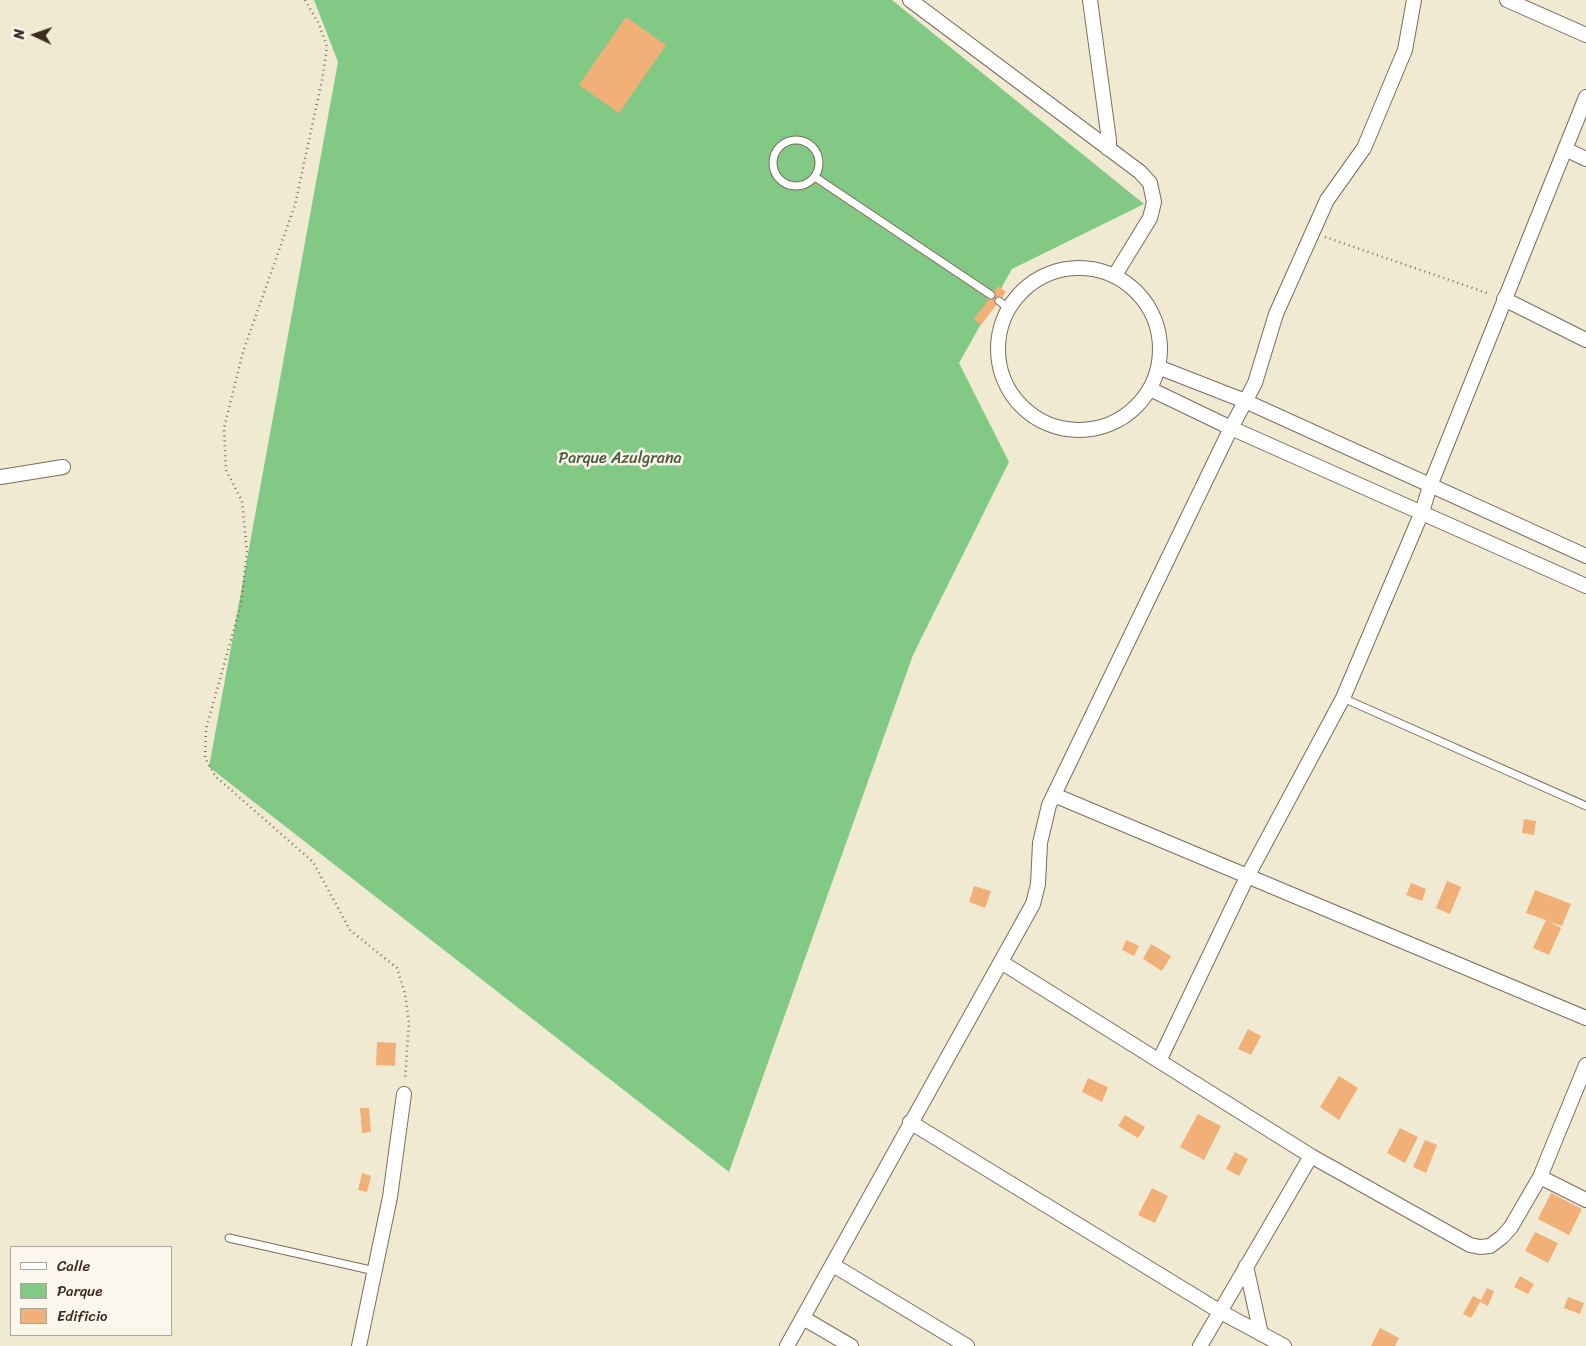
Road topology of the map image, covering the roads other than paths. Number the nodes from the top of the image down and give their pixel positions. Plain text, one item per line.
1 (910, 0) edge
2 (1090, 0) edge
3 (1414, 0) edge
4 (1508, 0) edge
5 (1586, 35) edge
6 (1586, 97) edge
7 (1107, 148) junction
8 (1565, 149) junction
9 (1586, 159) edge
10 (815, 176) junction
11 (1115, 275) junction
12 (991, 295) dead end
13 (1504, 299) junction
14 (1586, 340) edge
15 (1158, 367) junction
16 (1150, 389) junction
17 (1245, 401) junction
18 (1231, 428) junction
19 (63, 467) dead end
20 (0, 477) edge
21 (1430, 486) junction
22 (1422, 512) junction
23 (1586, 556) edge
24 (1586, 586) edge
25 (1343, 698) junction
26 (1054, 795) junction
27 (1586, 806) edge
28 (1247, 877) junction
29 (1001, 962) junction
30 (1586, 1018) edge
31 (1159, 1061) junction
32 (1586, 1065) edge
33 (404, 1094) road end
34 (910, 1122) junction
35 (1312, 1156) junction
36 (1540, 1177) junction
37 (1586, 1200) edge
38 (229, 1238) dead end
39 (833, 1265) junction
40 (1246, 1266) junction
41 (375, 1270) junction
42 (1219, 1312) junction
43 (803, 1318) junction
44 (1262, 1334) junction
45 (358, 1346) edge
46 (787, 1346) edge
47 (851, 1346) edge
48 (967, 1346) edge
49 (1200, 1346) edge
50 (1284, 1346) edge

1 - 7 street
2 - 7 street
3 - 17 street
4 - 5 street
6 - 8 street
7 - 11 street
8 - 9 street
8 - 13 street
10 - 10 lane
10 - 12 lane
11 - 15 street
11 - 16 street
13 - 14 street
13 - 21 street
15 - 16 street
15 - 17 street
16 - 18 street
17 - 18 street
17 - 21 street
18 - 22 street
18 - 26 street
19 - 20 street
21 - 22 street
21 - 23 street
22 - 24 street
22 - 25 street
25 - 27 lane
25 - 28 street
26 - 28 street
26 - 29 street
28 - 30 street
28 - 31 street
29 - 31 street
29 - 34 street
31 - 35 street
32 - 36 street
33 - 41 street
34 - 39 street
34 - 42 street
35 - 36 street
35 - 40 street
36 - 37 street
38 - 41 lane
39 - 43 street
39 - 48 street
40 - 42 street
40 - 44 street
41 - 45 street
42 - 44 street
42 - 49 street
43 - 46 street
43 - 47 street
44 - 50 street

